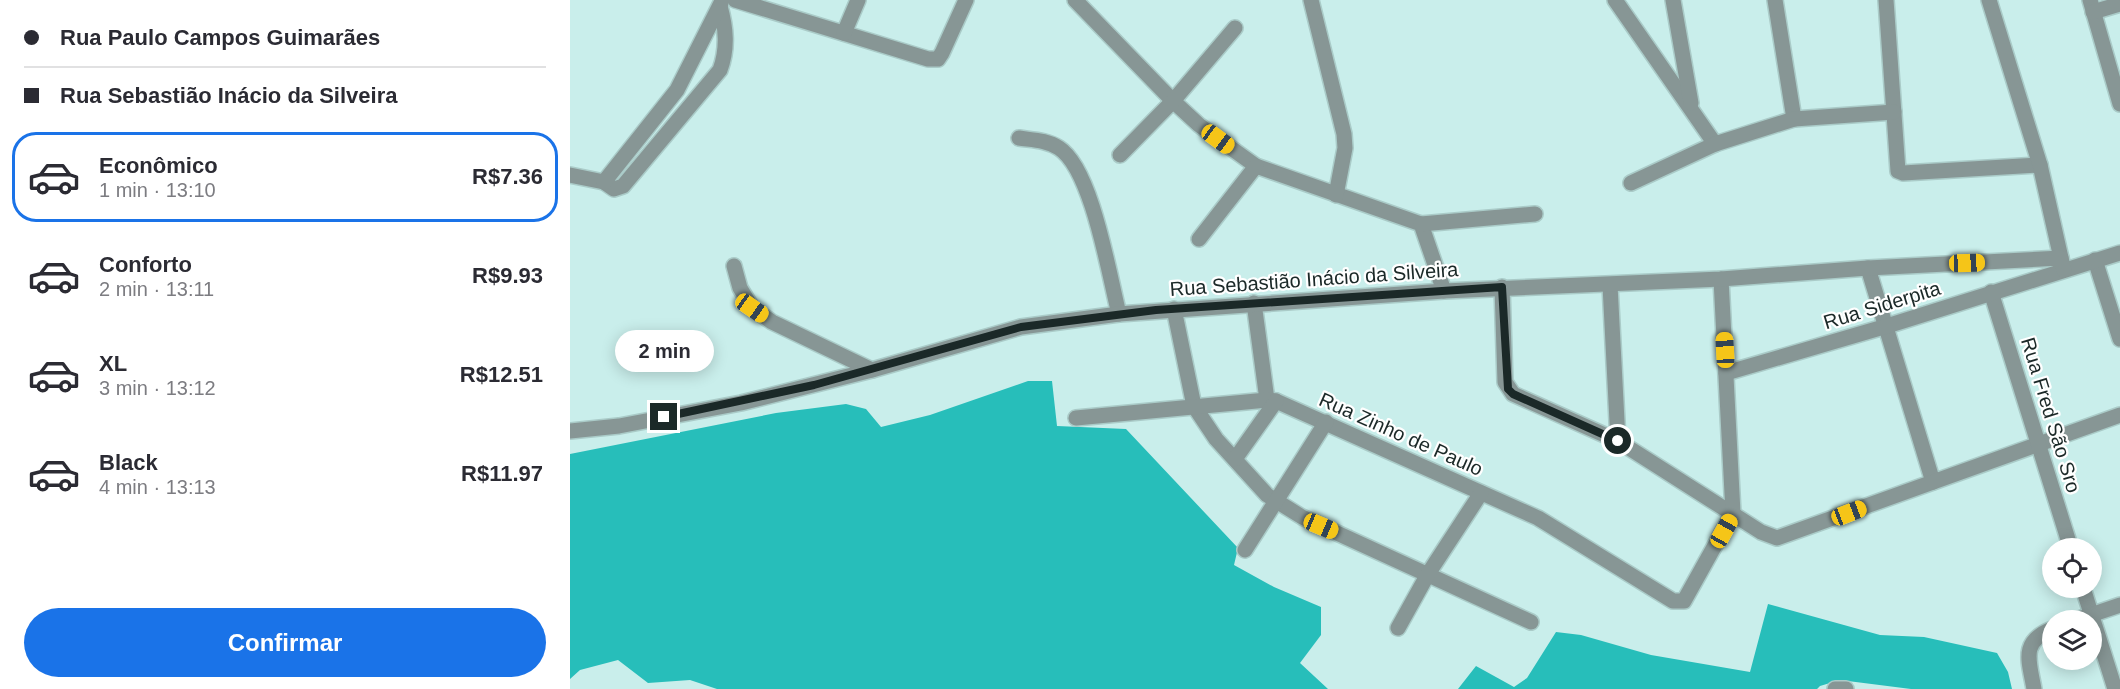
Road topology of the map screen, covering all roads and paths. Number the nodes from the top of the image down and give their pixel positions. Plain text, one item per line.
1 (735, 0) edge
2 (858, 0) edge
3 (966, 0) edge
4 (1075, 0) edge
5 (1311, 0) edge
6 (1615, 0) edge
7 (1673, 0) edge
8 (1775, 0) edge
9 (1886, 0) edge
10 (1989, 0) edge
11 (721, 3) edge
12 (2120, 4) edge
13 (2091, 6) edge
14 (1235, 28) dead end
15 (844, 33) junction
16 (1173, 102) junction
17 (2120, 104) edge
18 (1692, 109) junction
19 (1894, 112) junction
20 (1794, 119) junction
21 (1019, 138) dead end
22 (1714, 144) junction
23 (1120, 155) dead end
24 (2040, 165) junction
25 (1256, 166) junction
26 (570, 175) edge
27 (604, 182) junction
28 (1631, 183) dead end
29 (1335, 195) junction
30 (1535, 214) dead end
31 (1421, 224) junction
32 (1199, 239) dead end
33 (2120, 253) edge
34 (2095, 260) junction
35 (2062, 264) junction
36 (734, 266) dead end
37 (1868, 267) junction
38 (1721, 279) junction
39 (1610, 285) junction
40 (1502, 287) junction
41 (1444, 291) junction
42 (1991, 292) junction
43 (1254, 303) junction
44 (1174, 309) junction
45 (1119, 314) junction
46 (1887, 326) junction
47 (2120, 339) edge
48 (872, 370) junction
49 (1726, 373) junction
50 (1272, 400) junction
51 (1194, 406) junction
52 (2120, 415) edge
53 (1076, 418) dead end
54 (1326, 422) junction
55 (570, 431) edge
56 (1618, 441) junction
57 (2037, 444) junction
58 (1235, 459) junction
59 (1934, 482) junction
60 (1481, 493) junction
61 (1275, 502) junction
62 (1733, 513) junction
63 (2067, 538) edge
64 (1245, 550) dead end
65 (1428, 574) junction
66 (2120, 605) edge
67 (2102, 610) edge
68 (1531, 622) dead end
69 (1398, 628) dead end
70 (2042, 633) edge
71 (2102, 646) edge
72 (1835, 689) edge
73 (1846, 689) edge
74 (2034, 689) edge
75 (2115, 689) edge

1 - 15 street
2 - 15 street
3 - 15 street
4 - 16 street
5 - 29 street
6 - 18 street
7 - 18 street
8 - 20 street
9 - 19 street
10 - 24 street
11 - 27 street
11 - 27 street
12 - 13 street
13 - 17 street
14 - 16 street
16 - 23 street
16 - 25 street
18 - 22 street
19 - 20 street
19 - 24 street
20 - 22 street
21 - 45 street
22 - 28 street
24 - 35 street
25 - 29 street
25 - 32 street
26 - 27 street
29 - 31 street
30 - 31 street
31 - 41 street
33 - 34 street, Rua Siderpita
34 - 35 street, Rua Siderpita
34 - 47 street
35 - 37 street, Rua Sebastião Inácio da Silveira
35 - 42 street, Rua Siderpita
36 - 48 street
37 - 38 street, Rua Sebastião Inácio da Silveira
37 - 46 street
38 - 39 street, Rua Sebastião Inácio da Silveira
38 - 49 street
39 - 40 street, Rua Sebastião Inácio da Silveira
39 - 56 street
40 - 41 street, Rua Sebastião Inácio da Silveira
40 - 56 street
41 - 43 street, Rua Sebastião Inácio da Silveira
42 - 46 street, Rua Siderpita
42 - 57 street, Rua Fred São Sro
43 - 44 street, Rua Sebastião Inácio da Silveira
43 - 50 street
44 - 45 street, Rua Sebastião Inácio da Silveira
44 - 51 street
45 - 48 street, Rua Sebastião Inácio da Silveira
46 - 49 street, Rua Siderpita
46 - 59 street
48 - 55 street, Rua Sebastião Inácio da Silveira
49 - 62 street
50 - 51 street, Rua Zinho de Paulo
50 - 54 street, Rua Zinho de Paulo
50 - 58 street
51 - 53 street, Rua Zinho de Paulo
51 - 58 street
52 - 57 street
54 - 60 street, Rua Zinho de Paulo
54 - 61 street
56 - 62 street
57 - 59 street
57 - 63 street, Rua Fred São Sro
58 - 61 street
59 - 62 street
60 - 62 street, Rua Zinho de Paulo
60 - 65 street
61 - 64 street
61 - 65 street
65 - 68 street
65 - 69 street
66 - 67 street
70 - 74 street
71 - 75 street
72 - 73 street

